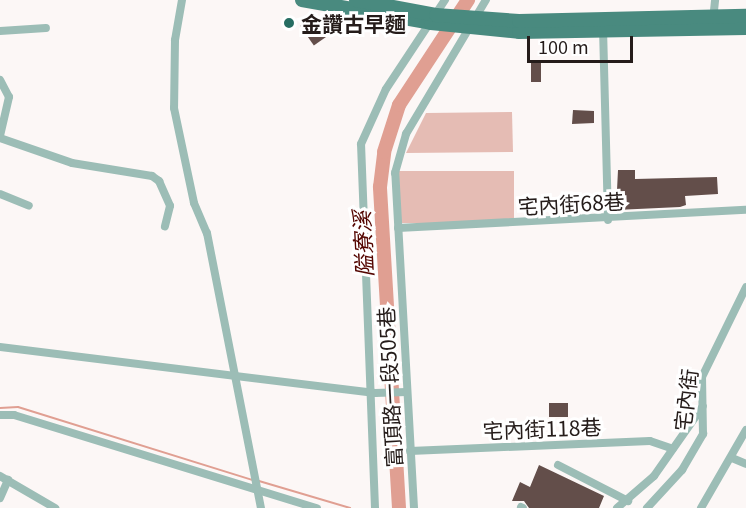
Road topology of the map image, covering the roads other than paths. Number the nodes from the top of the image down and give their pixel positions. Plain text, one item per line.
1 (182, 0) edge
2 (302, 0) edge
3 (356, 0) edge
4 (446, 0) edge
5 (486, 0) edge
6 (715, 0) edge
7 (746, 16) edge
8 (434, 19) junction
9 (471, 23) junction
10 (713, 23) junction
11 (603, 26) junction
12 (46, 28) dead end
13 (746, 28) edge
14 (0, 31) edge
15 (0, 80) edge
16 (0, 137) edge
17 (0, 194) edge
18 (29, 206) dead end
19 (746, 210) edge
20 (608, 220) junction
21 (165, 226) dead end
22 (398, 228) junction
23 (746, 287) edge
24 (0, 347) edge
25 (237, 376) junction
26 (373, 392) junction
27 (405, 392) junction
28 (703, 406) junction
29 (0, 415) edge
30 (746, 430) edge
31 (673, 449) junction
32 (410, 451) junction
33 (732, 458) junction
34 (746, 464) edge
35 (558, 465) dead end
36 (4, 478) edge
37 (257, 486) junction
38 (0, 498) edge
39 (628, 501) junction
40 (55, 508) edge
41 (261, 508) edge
42 (317, 508) edge
43 (375, 508) edge
44 (414, 508) edge
45 (617, 508) edge
46 (647, 508) edge
47 (702, 508) edge

1 - 25 street
2 - 8 main road
3 - 8 main road
4 - 8 street
5 - 9 street, 富頂路一段505巷
6 - 10 street
7 - 10 main road
8 - 9 main road
8 - 26 street
9 - 11 main road
9 - 22 street, 富頂路一段505巷
10 - 11 main road
10 - 13 main road
11 - 20 street
12 - 14 street
15 - 16 street
16 - 21 street
17 - 18 street
19 - 20 street, 宅內街68巷
20 - 22 street, 宅內街68巷
22 - 27 street, 富頂路一段505巷
23 - 28 street, 宅內街
24 - 25 street
25 - 26 street
25 - 37 street
26 - 27 street
26 - 43 street
27 - 32 street, 富頂路一段505巷
28 - 31 street
28 - 46 street, 宅內街
29 - 37 street
30 - 33 street
31 - 32 street, 宅內街118巷
31 - 39 street
32 - 44 street, 富頂路一段505巷
33 - 34 street
33 - 47 street
35 - 39 street
36 - 38 street
36 - 40 street
37 - 41 street
37 - 42 street
39 - 45 street

